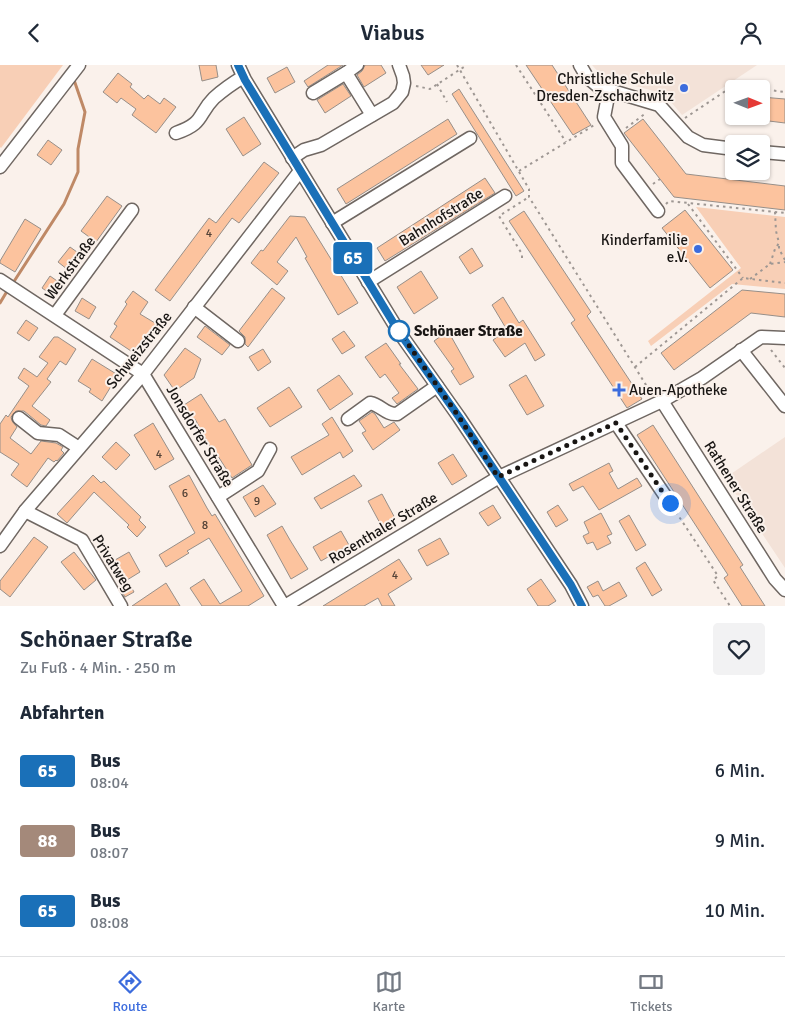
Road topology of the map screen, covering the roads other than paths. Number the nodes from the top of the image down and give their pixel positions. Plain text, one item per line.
1 (79, 65) edge
2 (238, 65) edge
3 (357, 65) edge
4 (399, 65) edge
5 (580, 65) edge
6 (346, 73) junction
7 (243, 77) junction
8 (609, 91) junction
9 (313, 93) dead end
10 (372, 115) junction
11 (176, 133) dead end
12 (470, 138) dead end
13 (725, 148) edge
14 (770, 153) edge
15 (785, 154) edge
16 (292, 158) junction
17 (0, 167) edge
18 (300, 171) junction
19 (506, 196) dead end
20 (132, 210) dead end
21 (658, 210) road end
22 (332, 223) junction
23 (0, 280) edge
24 (368, 282) junction
25 (194, 307) junction
26 (55, 315) junction
27 (785, 337) edge
28 (238, 341) dead end
29 (741, 350) junction
30 (143, 374) junction
31 (438, 386) junction
32 (660, 402) junction
33 (785, 407) edge
34 (19, 418) dead end
35 (348, 419) dead end
36 (616, 423) junction
37 (79, 448) junction
38 (270, 449) dead end
39 (498, 477) junction
40 (218, 497) junction
41 (670, 503) road end
42 (24, 511) junction
43 (0, 545) edge
44 (785, 589) edge
45 (121, 606) edge
46 (284, 606) edge
47 (582, 606) edge

1 - 17 street
2 - 7 street
3 - 6 street
4 - 10 street
5 - 8 street
6 - 9 street
6 - 10 street
7 - 11 street
7 - 16 street
8 - 13 street
8 - 21 street
10 - 16 street
12 - 22 street
14 - 15 street
16 - 18 street
18 - 22 street
18 - 25 street, Schweizstraße
19 - 24 street, Bahnhofstraße
20 - 26 street, Werkstraße
22 - 24 street
23 - 26 street, Werkstraße
24 - 31 street
25 - 28 street
25 - 30 street, Schweizstraße
26 - 30 street, Jonsdorfer Straße
27 - 29 street
29 - 32 street
29 - 33 street
30 - 37 street, Schweizstraße
30 - 40 street, Jonsdorfer Straße
31 - 35 street
31 - 39 street
32 - 36 street
32 - 44 street, Rathener Straße
34 - 37 street
36 - 39 street
36 - 41 street
37 - 42 street, Schweizstraße
38 - 40 street
39 - 46 street, Rosenthaler Straße
39 - 47 street
40 - 46 street, Jonsdorfer Straße
42 - 43 street, Schweizstraße
42 - 45 street, Privatweg

